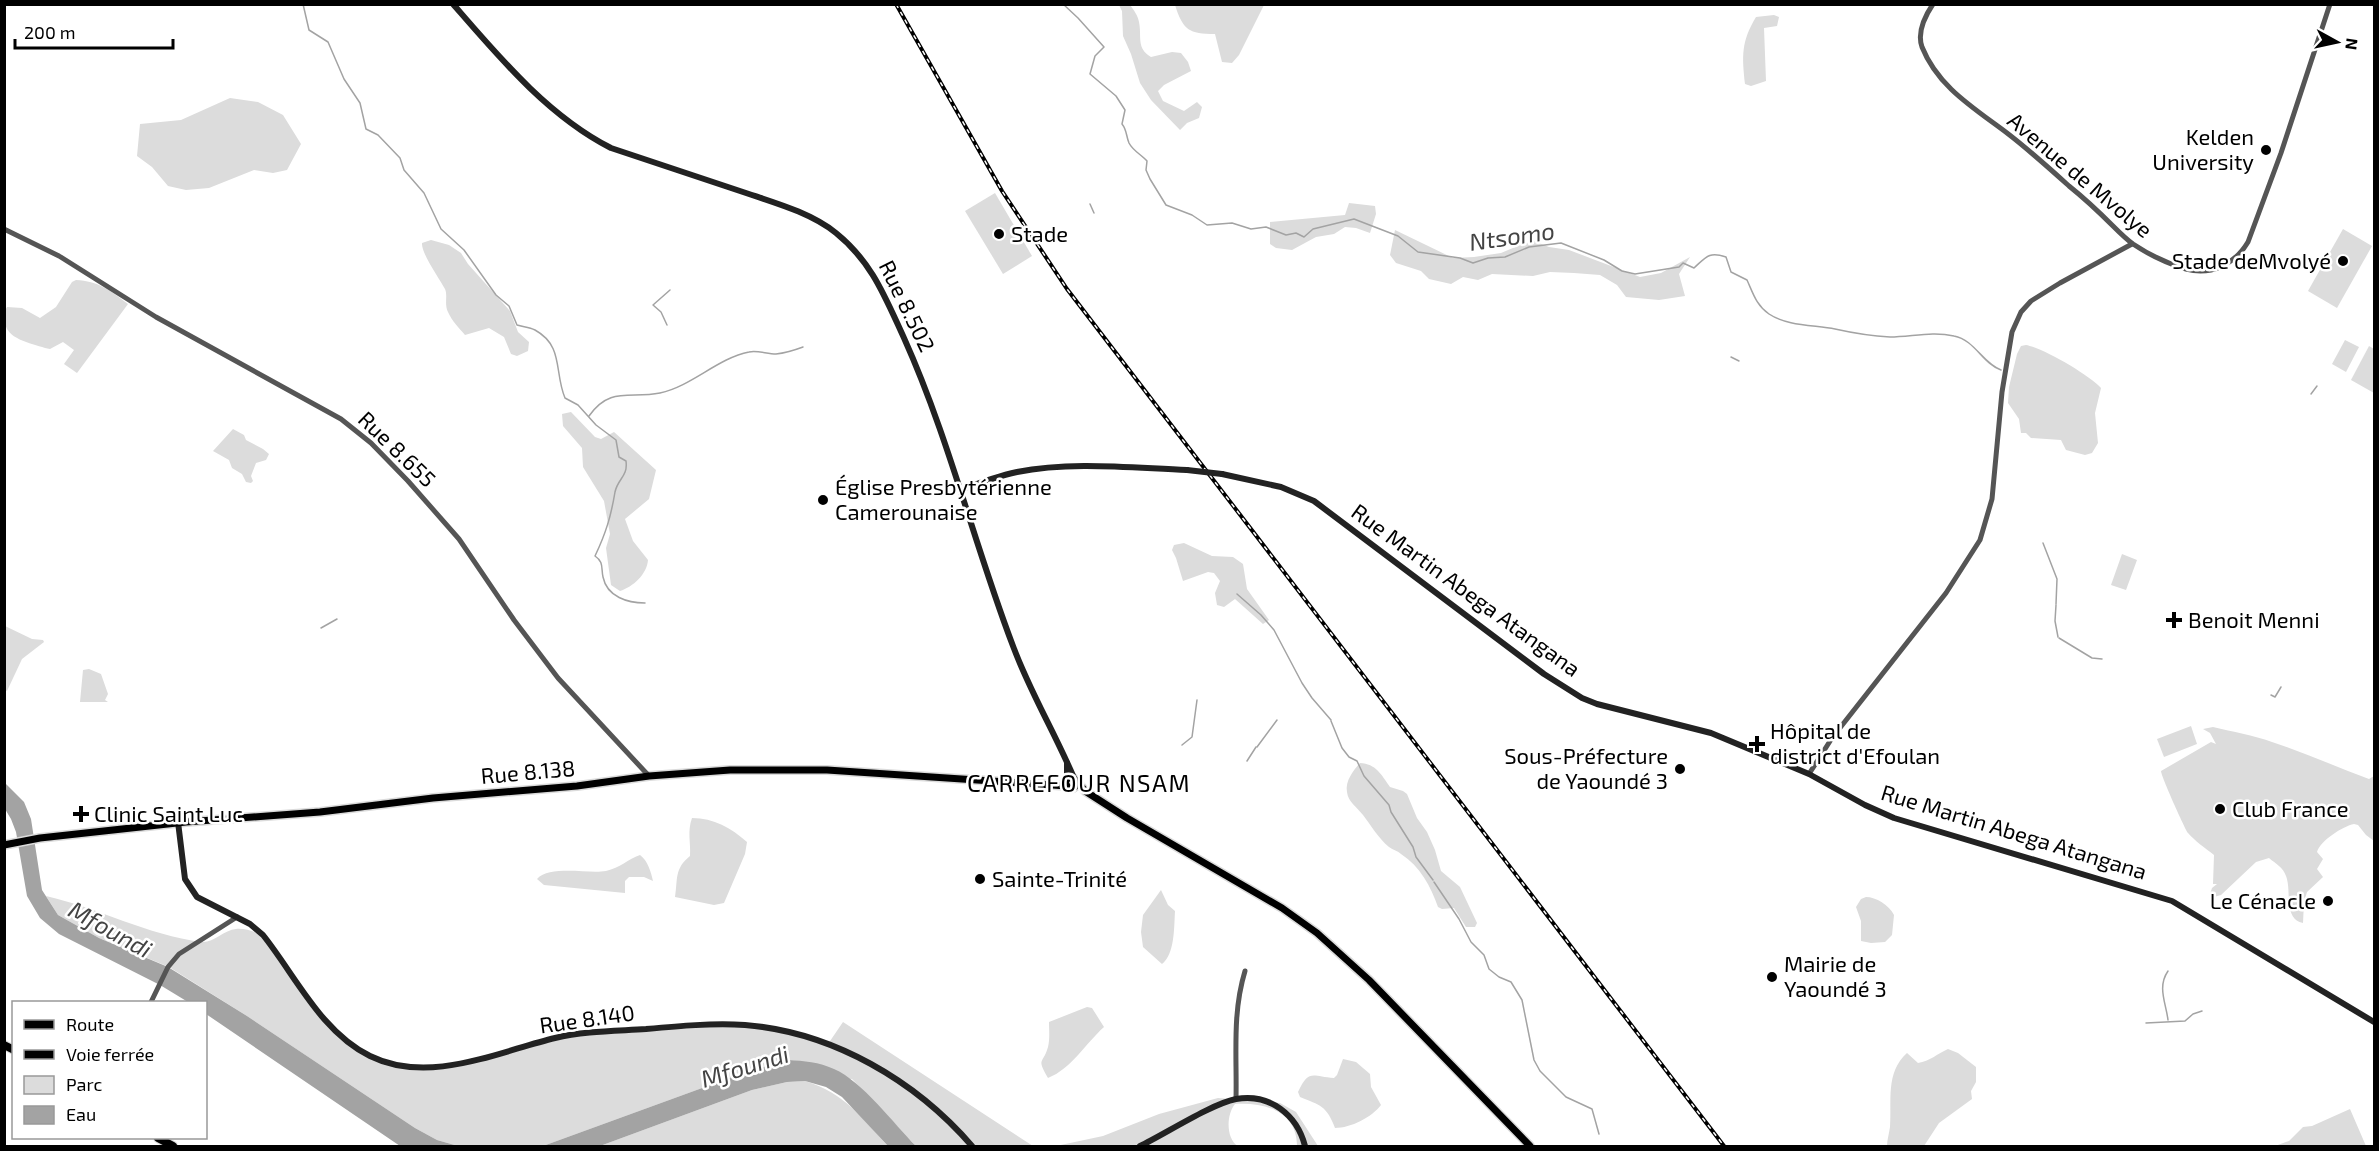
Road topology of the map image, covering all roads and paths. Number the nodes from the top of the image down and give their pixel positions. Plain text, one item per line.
1 (453, 4) edge
2 (1933, 4) edge
3 (2330, 4) edge
4 (4, 229) edge
5 (2132, 244) junction
6 (961, 490) junction
7 (1809, 774) junction
8 (649, 776) junction
9 (1070, 782) junction
10 (178, 822) junction
11 (4, 845) edge
12 (237, 917) junction
13 (1245, 971) dead end
14 (152, 1001) edge
15 (2374, 1022) edge
16 (1236, 1099) junction
17 (972, 1146) edge
18 (1140, 1146) edge
19 (1305, 1146) edge
20 (1530, 1146) edge

1 - 6 main road, Rue 8.502
2 - 5 street, Avenue de Mvolye
3 - 5 street, Avenue de Mvolye
4 - 8 street, Rue 8.655
5 - 7 street
6 - 7 main road, Rue Martin Abega Atangana, bridge
6 - 9 main road, Rue 8.502
7 - 15 main road, Rue Martin Abega Atangana
8 - 9 main road, Rue 8.138
8 - 10 main road, Rue 8.138
9 - 20 main road
10 - 11 main road, Rue 8.138
10 - 12 main road, Rue 8.140
12 - 14 street
12 - 17 main road, Rue 8.140
13 - 16 street
16 - 18 main road
16 - 19 main road

